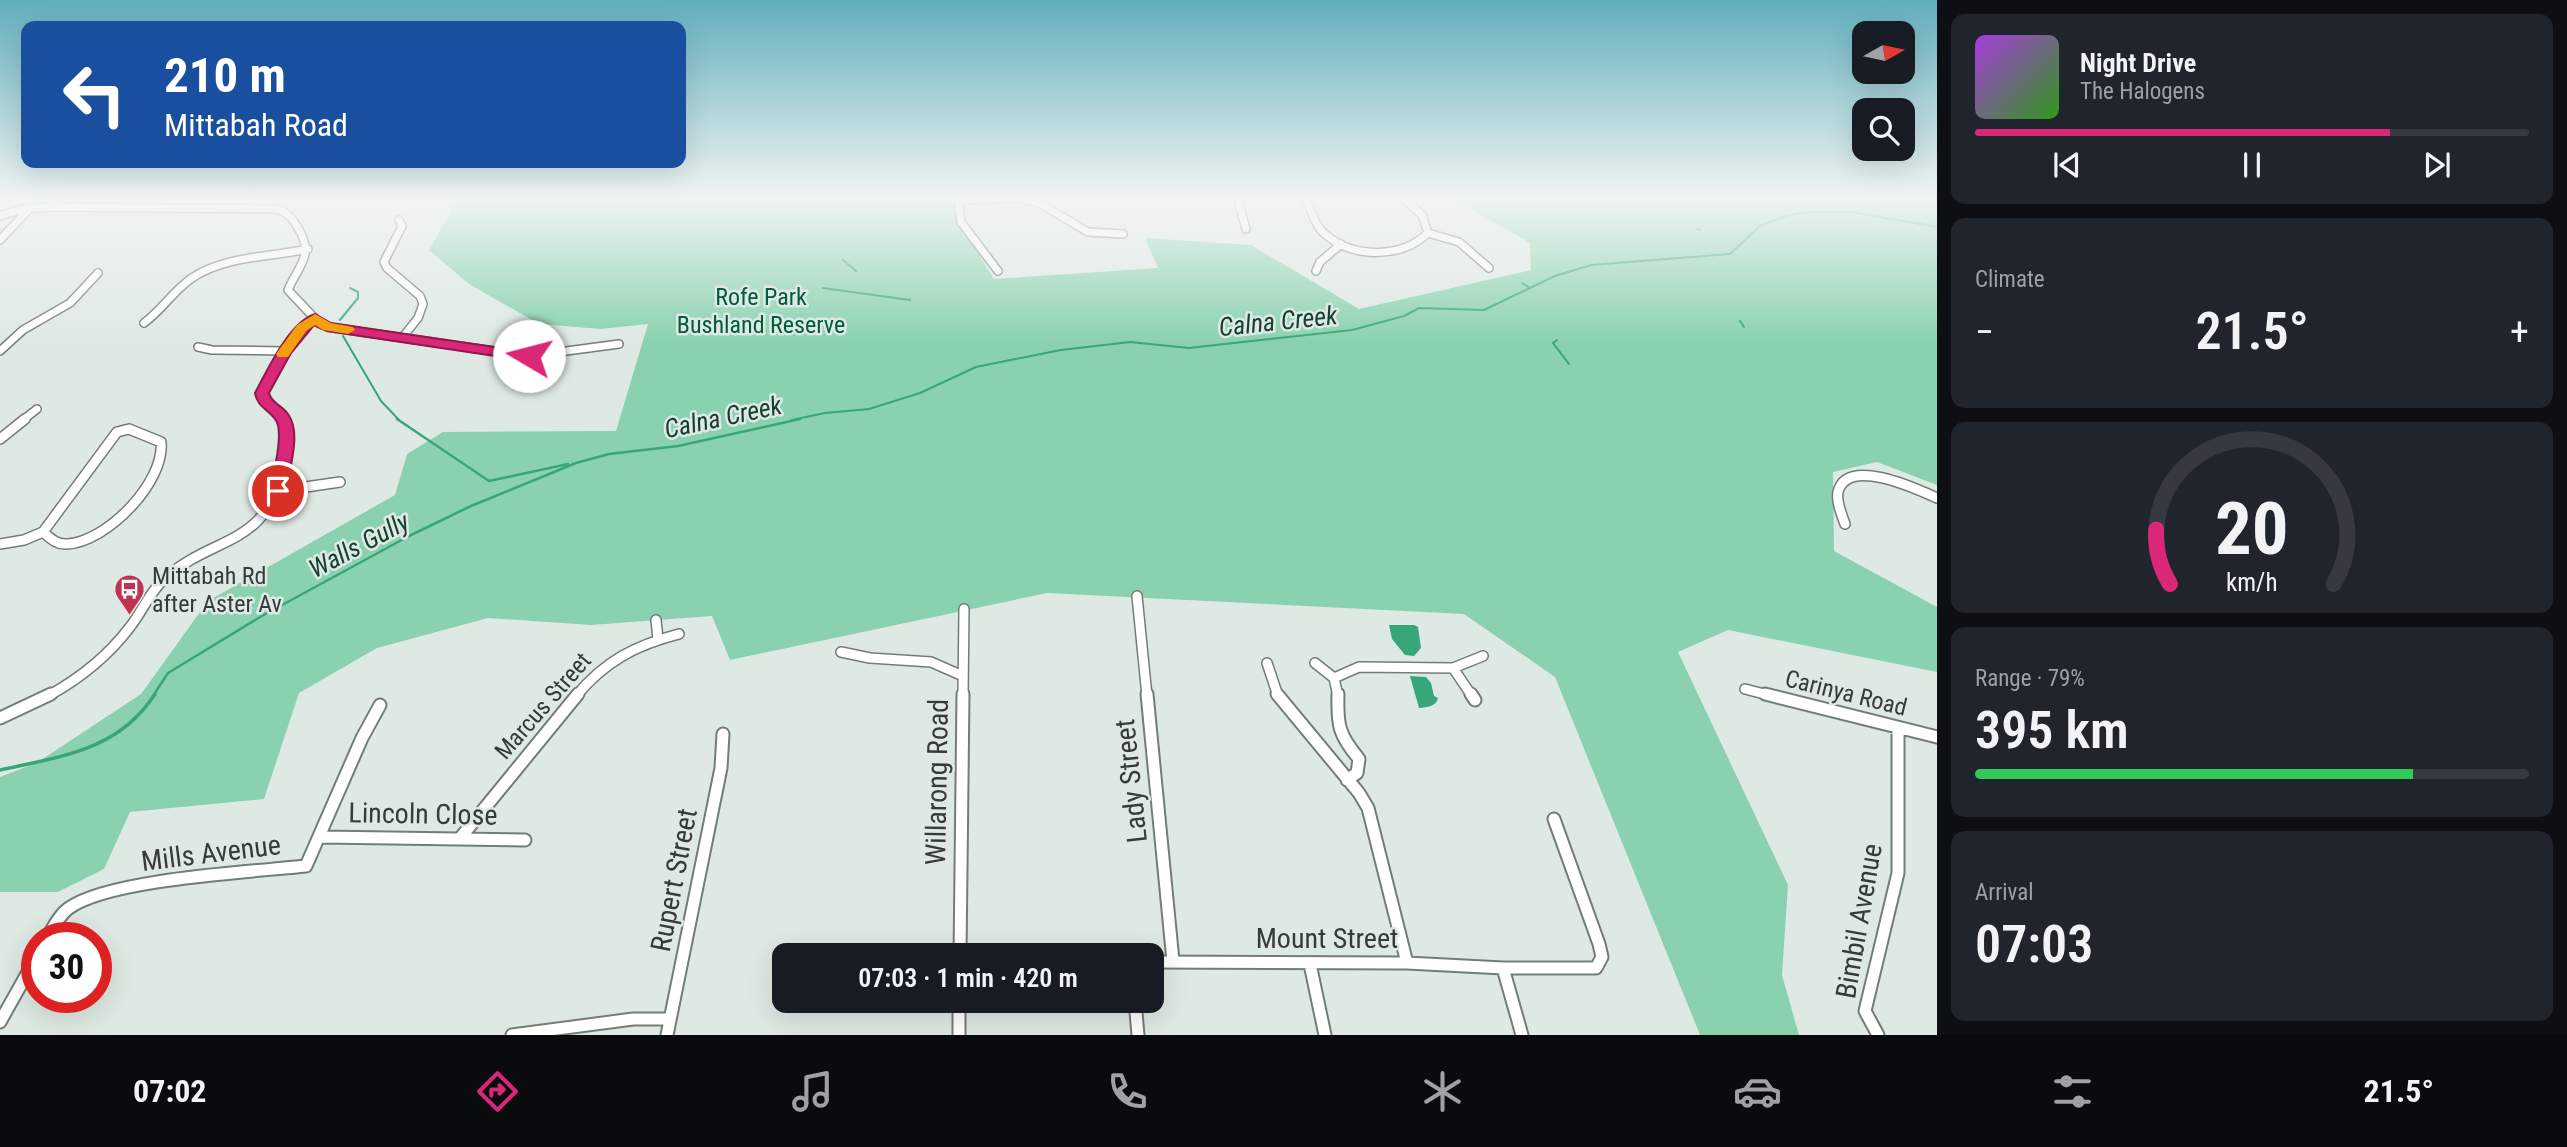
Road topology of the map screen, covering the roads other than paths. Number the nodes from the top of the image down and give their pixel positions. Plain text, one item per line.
1 (307, 245) edge
2 (392, 245) edge
3 (979, 245) edge
4 (1339, 245) edge
5 (1345, 245) edge
6 (1408, 245) edge
7 (1463, 245) edge
8 (308, 249) junction
9 (1489, 268) dead end
10 (998, 271) dead end
11 (1315, 271) dead end
12 (98, 273) dead end
13 (315, 318) junction
14 (144, 323) dead end
15 (402, 338) junction
16 (619, 344) dead end
17 (198, 347) dead end
18 (0, 351) edge
19 (285, 351) junction
20 (37, 409) dead end
21 (0, 439) edge
22 (340, 482) dead end
23 (278, 491) junction
24 (1937, 498) edge
25 (1845, 524) dead end
26 (43, 532) junction
27 (0, 544) edge
28 (1138, 596) dead end
29 (964, 609) dead end
30 (656, 620) dead end
31 (679, 634) dead end
32 (658, 639) junction
33 (841, 652) dead end
34 (1483, 656) dead end
35 (1267, 663) dead end
36 (1315, 663) dead end
37 (1453, 668) junction
38 (963, 676) junction
39 (1334, 678) junction
40 (1745, 689) dead end
41 (1475, 700) dead end
42 (380, 705) dead end
43 (0, 718) edge
44 (1898, 728) junction
45 (723, 734) dead end
46 (1937, 737) edge
47 (1347, 780) junction
48 (1554, 819) dead end
49 (321, 837) junction
50 (461, 837) junction
51 (524, 840) dead end
52 (59, 922) edge
53 (960, 943) edge
54 (1164, 961) edge
55 (1174, 961) junction
56 (1407, 963) junction
57 (1310, 964) junction
58 (1503, 968) junction
59 (21, 985) edge
60 (959, 1013) edge
61 (1136, 1013) edge
62 (670, 1018) junction
63 (0, 1022) edge
64 (512, 1035) edge
65 (667, 1035) edge
66 (959, 1035) edge
67 (1138, 1035) edge
68 (1325, 1035) edge
69 (1522, 1035) edge
70 (1878, 1035) edge

1 - 8 street
2 - 15 street
3 - 10 street
4 - 11 street
5 - 6 street
7 - 9 street
8 - 13 street
8 - 14 street
12 - 18 street
13 - 15 street
13 - 19 street
15 - 16 street
17 - 19 street
19 - 23 street
20 - 21 street
22 - 23 street
23 - 43 street
24 - 25 street
26 - 26 street
26 - 27 street
28 - 55 street, Lady Street
29 - 38 street, Willarong Road
30 - 32 street
31 - 32 street, Marcus Street
32 - 50 street, Marcus Street
33 - 38 street
34 - 37 street
35 - 47 street
36 - 39 street
37 - 39 street
37 - 41 street
38 - 53 street, Willarong Road
39 - 47 street
40 - 44 street, Carinya Road
42 - 49 street, Mills Avenue
44 - 46 street, Carinya Road
44 - 70 street, Bimbil Avenue
45 - 62 street, Rupert Street
47 - 56 street
48 - 58 street, Mount Street
49 - 50 street, Lincoln Close
49 - 52 street, Mills Avenue
50 - 51 street, Lincoln Close
54 - 55 street, Mount Street
55 - 57 street, Mount Street
56 - 57 street, Mount Street
56 - 58 street, Mount Street
57 - 68 street
58 - 69 street
59 - 63 street
60 - 66 street
61 - 67 street
62 - 64 street
62 - 65 street, Rupert Street

